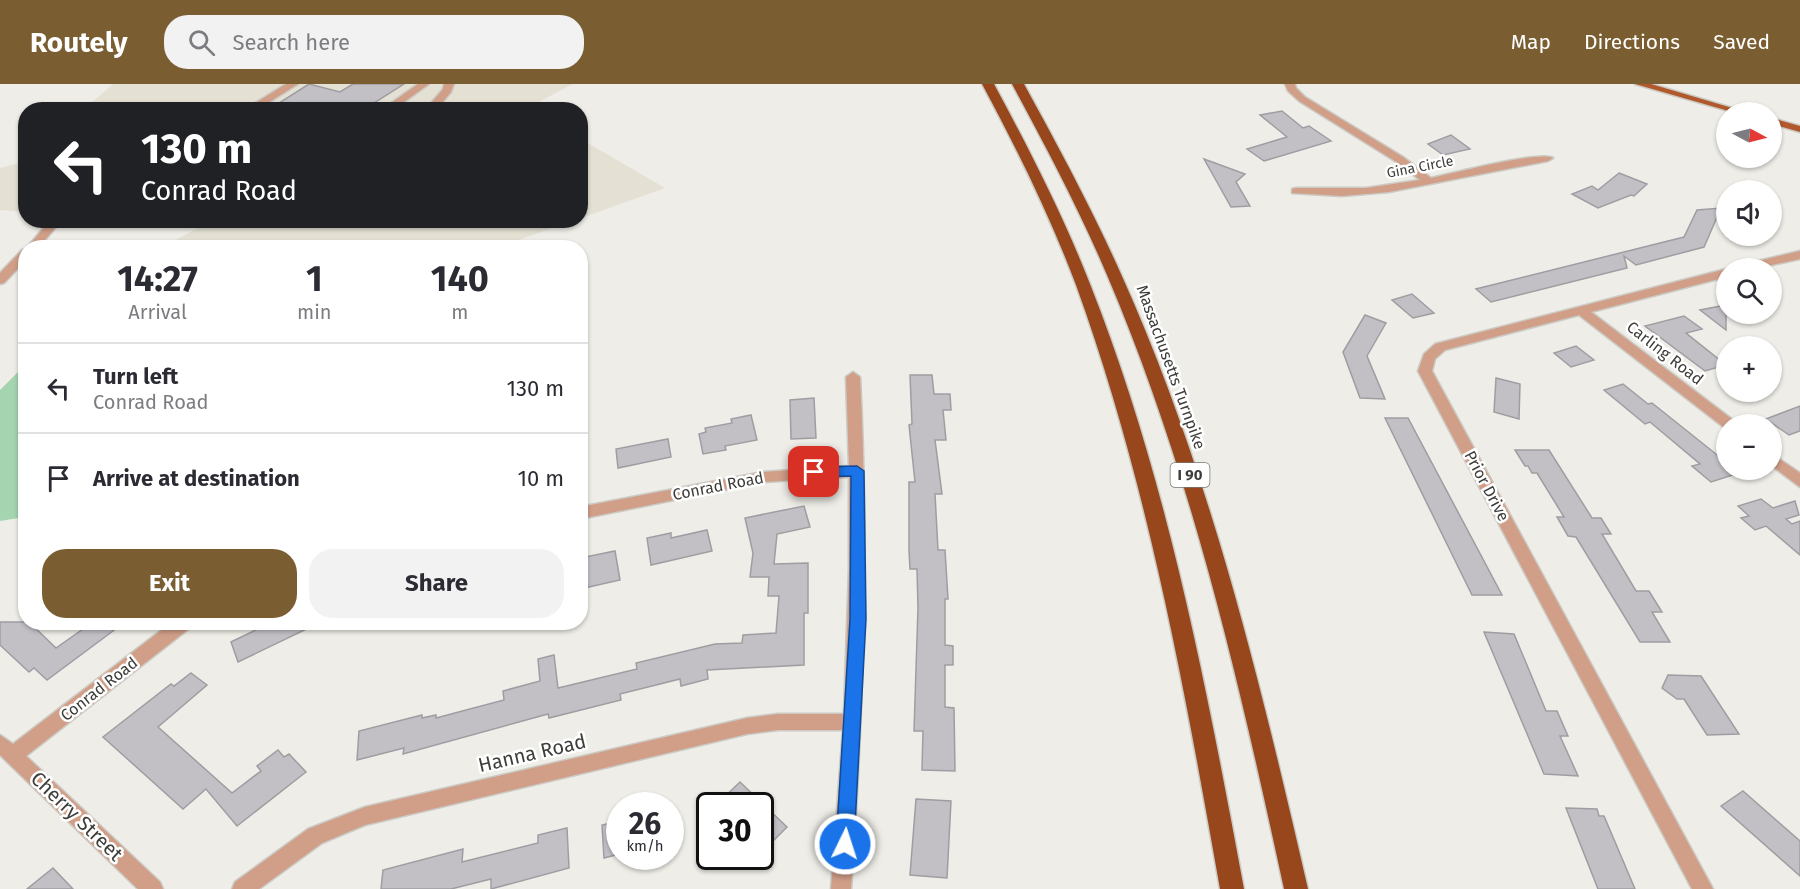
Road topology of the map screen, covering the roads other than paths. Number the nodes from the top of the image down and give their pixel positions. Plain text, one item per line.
1 (292, 84) edge
2 (424, 84) edge
3 (449, 84) edge
4 (988, 84) edge
5 (1018, 84) edge
6 (1290, 84) edge
7 (1640, 84) edge
8 (262, 102) edge
9 (398, 102) edge
10 (437, 102) edge
11 (1716, 105) edge
12 (1782, 124) edge
13 (1800, 129) edge
14 (1548, 158) dead end
15 (1429, 182) junction
16 (1296, 191) dead end
17 (50, 228) edge
18 (38, 240) edge
19 (1800, 255) edge
20 (1782, 259) edge
21 (18, 261) edge
22 (1716, 276) edge
23 (0, 280) edge
24 (1580, 310) junction
25 (853, 377) dead end
26 (1716, 415) edge
27 (1782, 467) edge
28 (857, 471) junction
29 (1800, 481) edge
30 (588, 511) edge
31 (174, 630) edge
32 (853, 722) junction
33 (6, 749) edge
34 (153, 889) edge
35 (242, 889) edge
36 (841, 889) edge
37 (1232, 889) edge
38 (1296, 889) edge
39 (1703, 889) edge

1 - 8 street
2 - 9 street
3 - 10 street
4 - 37 highway, I 90
5 - 38 highway, Massachusetts Turnpike / I 90
6 - 15 street
7 - 11 main road
12 - 13 main road
14 - 15 street, Gina Circle
15 - 16 street, Gina Circle
17 - 18 street
19 - 20 street
21 - 23 street
22 - 24 street, Prior Drive
24 - 26 street, Carling Road
24 - 39 street, Prior Drive
25 - 28 street
27 - 29 street
28 - 30 street, Conrad Road
28 - 32 street
31 - 33 street, Conrad Road
32 - 35 street, Hanna Road
32 - 36 street
33 - 34 street, Cherry Street

